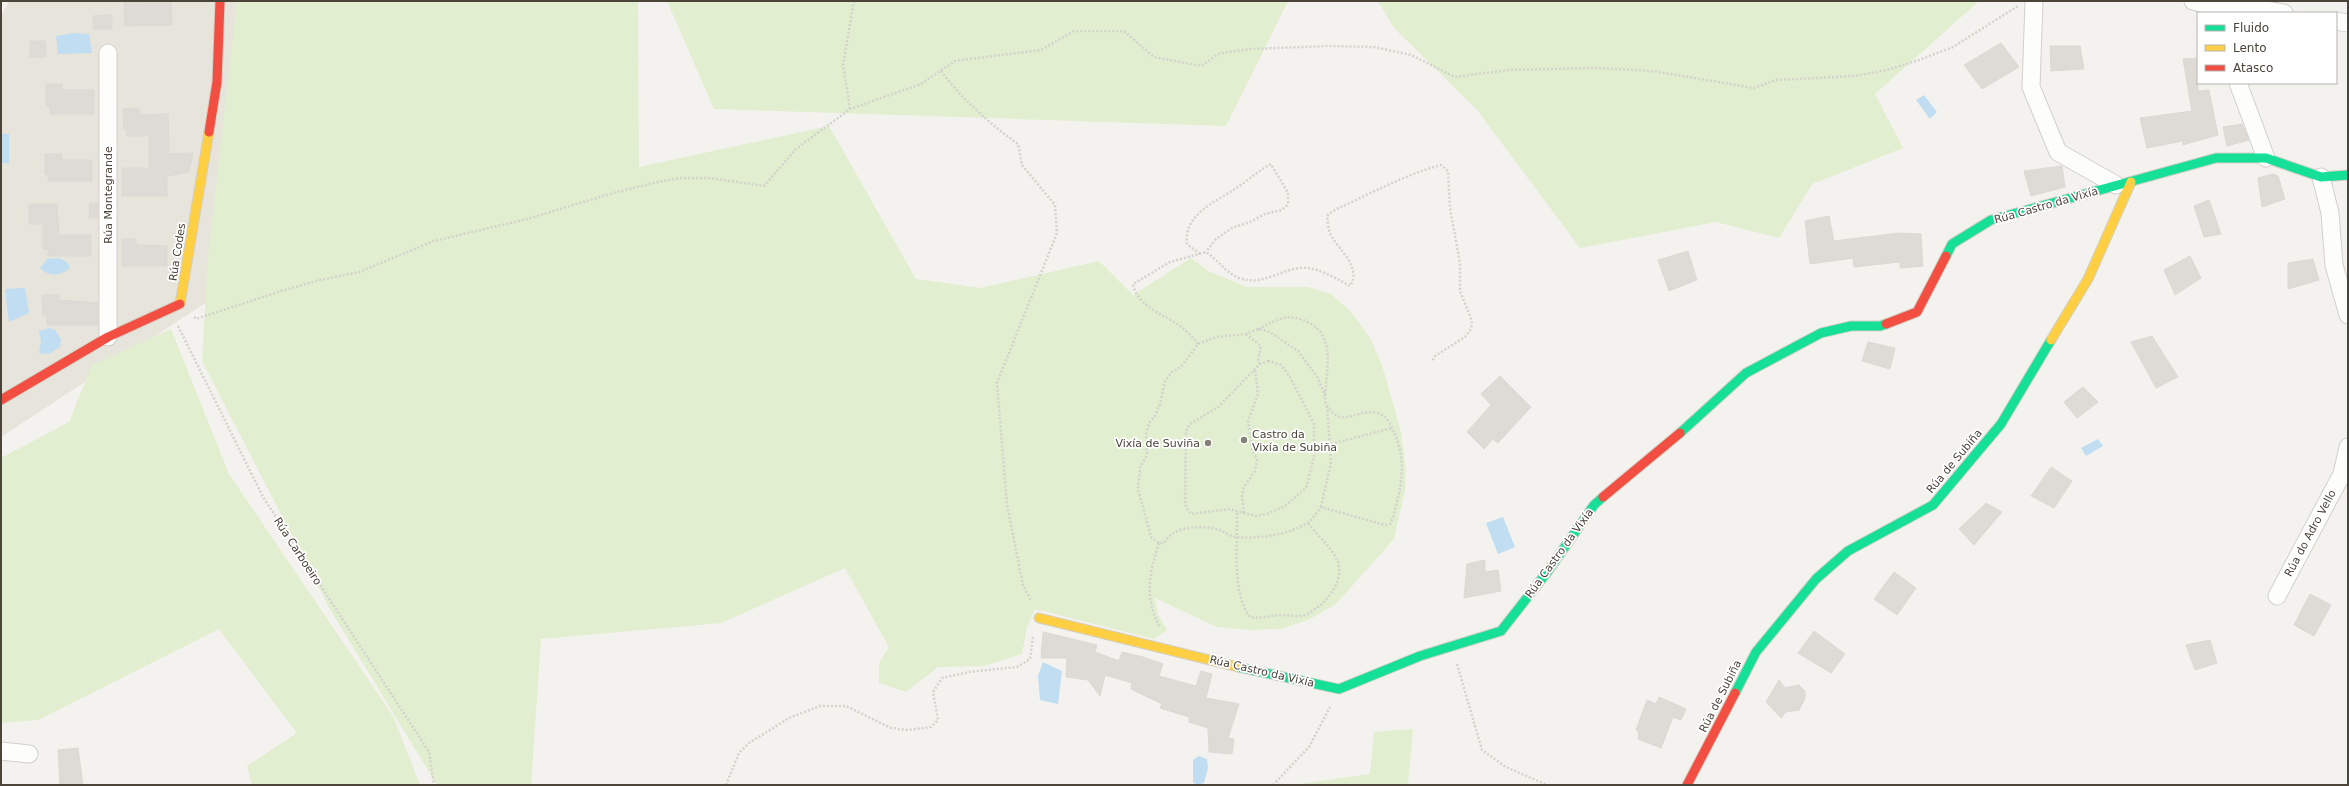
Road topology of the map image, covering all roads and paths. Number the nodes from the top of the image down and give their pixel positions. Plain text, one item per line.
1 (220, 1) edge
2 (854, 1) edge
3 (2193, 1) edge
4 (2027, 3) edge
5 (2218, 10) edge
6 (2278, 12) edge
7 (2337, 21) edge
8 (2348, 23) edge
9 (108, 54) dead end
10 (941, 71) junction
11 (2238, 84) edge
12 (850, 109) junction
13 (2266, 158) junction
14 (2348, 175) edge
15 (2321, 177) junction
16 (2123, 183) junction
17 (1206, 252) junction
18 (1200, 254) junction
19 (180, 305) junction
20 (171, 309) junction
21 (2348, 315) edge
22 (1258, 329) junction
23 (1246, 334) junction
24 (108, 337) junction
25 (1198, 344) junction
26 (1432, 362) dead end
27 (1260, 364) junction
28 (1254, 369) junction
29 (1325, 396) junction
30 (1, 400) edge
31 (1327, 407) junction
32 (1392, 428) junction
33 (1331, 444) junction
34 (2348, 447) edge
35 (1321, 507) junction
36 (1237, 513) junction
37 (1244, 513) junction
38 (1308, 523) junction
39 (1236, 537) junction
40 (1159, 543) junction
41 (2277, 596) dead end
42 (1040, 618) joint
43 (1034, 636) dead end
44 (1452, 646) junction
45 (1174, 650) junction
46 (1339, 689) junction
47 (1, 751) edge
48 (29, 754) dead end
49 (434, 785) edge
50 (726, 785) edge
51 (1273, 785) edge
52 (1547, 785) edge
53 (1687, 785) edge

1 - 19 street, Rúa Codes
2 - 12 path
3 - 5 street
4 - 10 path
4 - 16 street, Rúa Castro da Vixía
5 - 6 street
7 - 8 street
9 - 24 street, Rúa Montegrande
10 - 12 path
10 - 42 path
11 - 13 street
12 - 19 path
13 - 15 street
13 - 16 street
14 - 15 street
15 - 21 street
16 - 44 street, Rúa Castro da Vixía
16 - 53 street, Rúa de Subiña
17 - 18 path
17 - 18 path
17 - 26 path
18 - 25 path
19 - 20 street
20 - 24 street
20 - 49 path, Rúa Carboeiro
22 - 23 path
22 - 29 path
22 - 29 path
23 - 25 path
23 - 27 path
24 - 30 street
25 - 40 path
27 - 28 path
27 - 37 path
28 - 36 path
28 - 37 path
29 - 31 path
31 - 32 path
31 - 33 path
32 - 33 path
32 - 35 path
33 - 35 path
34 - 41 street, Rúa do Adro Vello
35 - 38 path
36 - 37 path
36 - 39 path
38 - 39 path
38 - 39 path
39 - 40 path
40 - 45 path
42 - 45 street, Rúa Castro da Vixía
43 - 50 path
44 - 46 street, Rúa Castro da Vixía
44 - 52 path
45 - 46 street, Rúa Castro da Vixía
46 - 51 path
47 - 48 street

